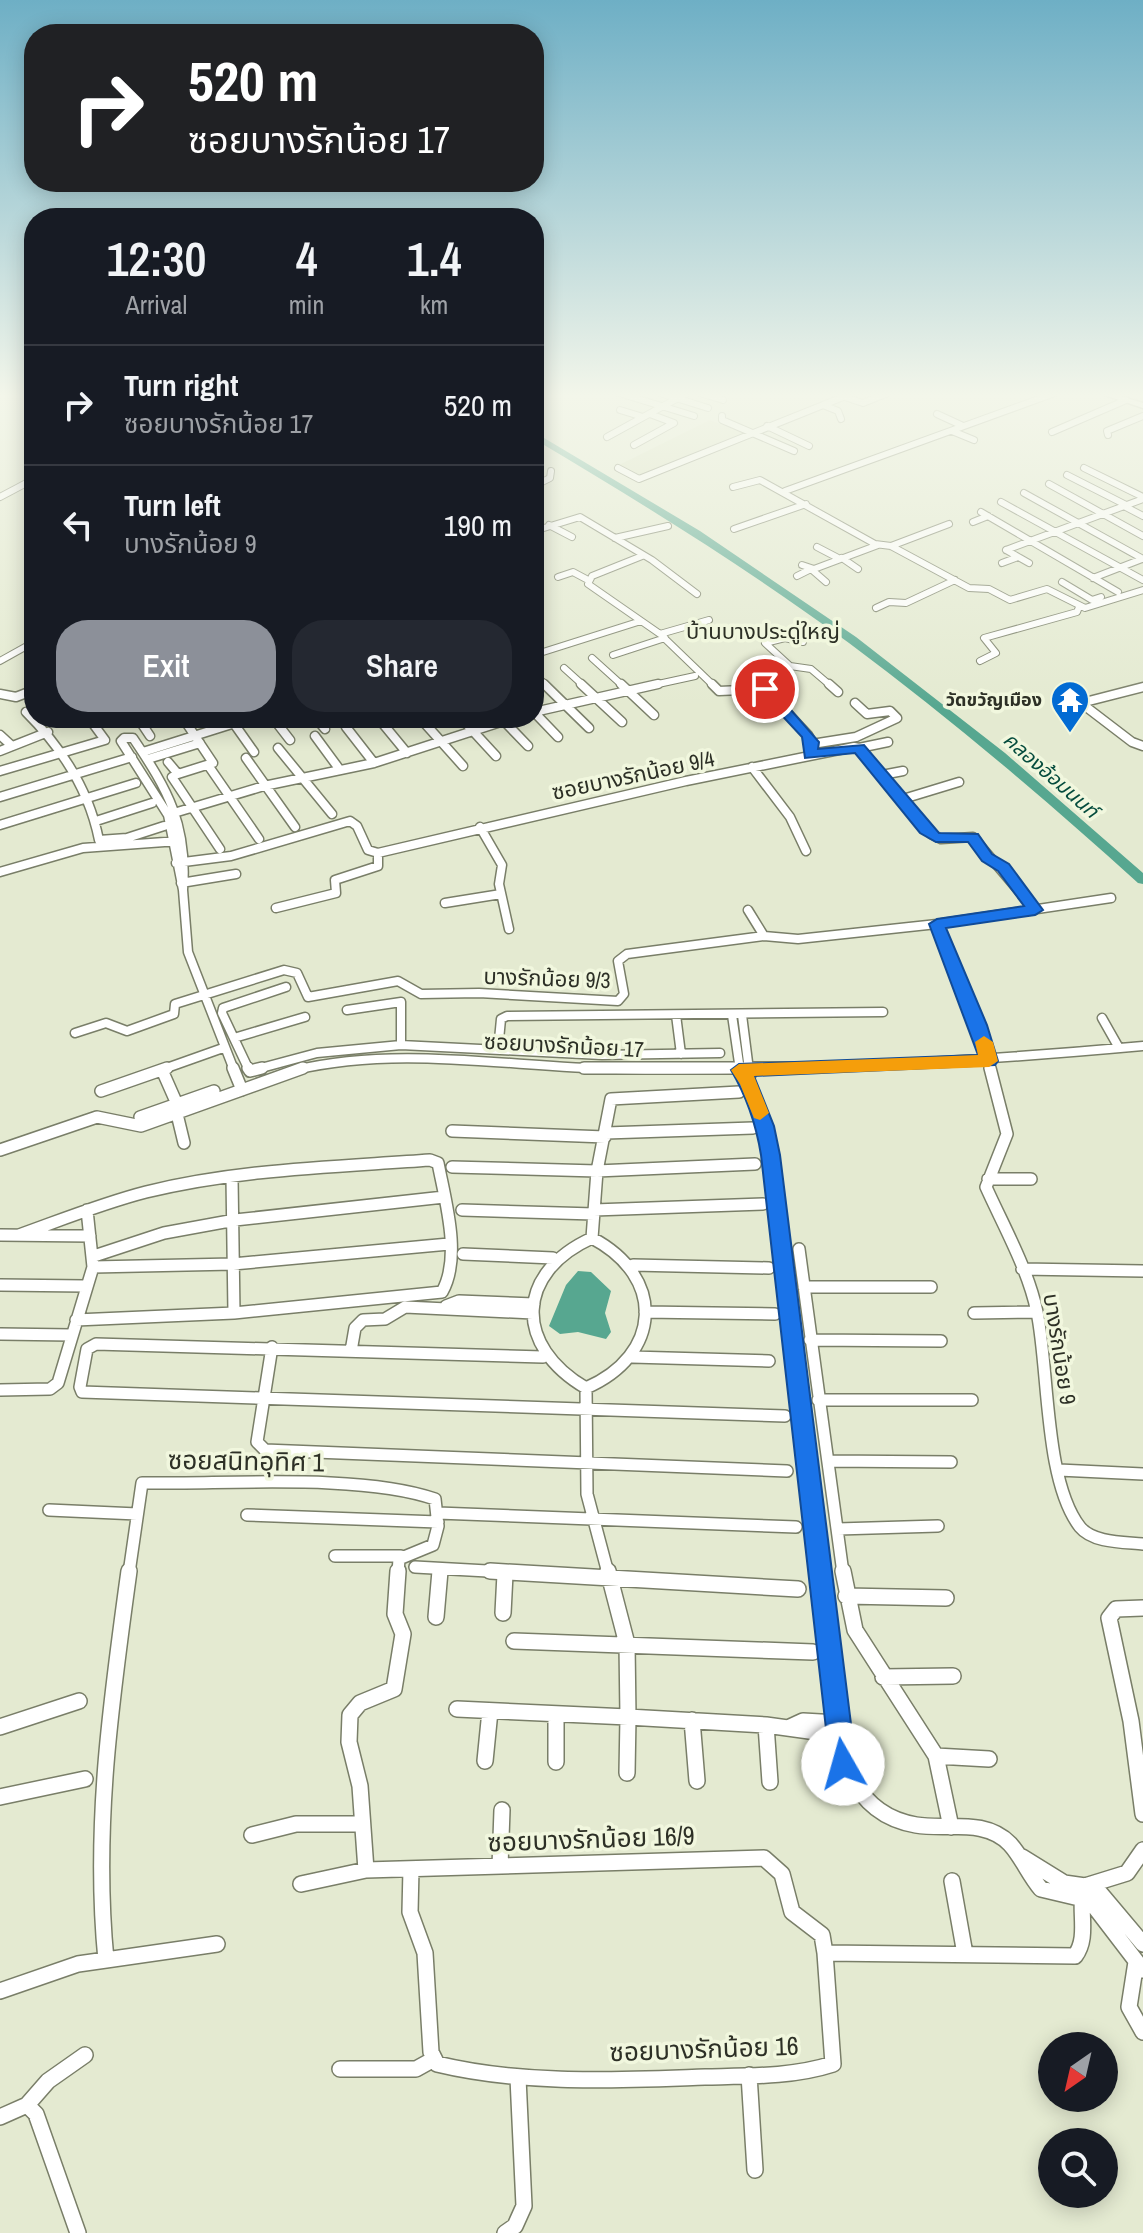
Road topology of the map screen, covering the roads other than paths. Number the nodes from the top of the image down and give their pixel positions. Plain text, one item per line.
1 (795, 497) edge
2 (1032, 497) edge
3 (1073, 497) edge
4 (1109, 497) edge
5 (1143, 498) edge
6 (1001, 502) dead end
7 (806, 504) junction
8 (1125, 506) junction
9 (1103, 514) junction
10 (1143, 516) edge
11 (973, 522) dead end
12 (1078, 523) junction
13 (949, 524) dead end
14 (549, 525) junction
15 (668, 526) dead end
16 (544, 527) edge
17 (734, 529) dead end
18 (1055, 532) junction
19 (1143, 536) edge
20 (572, 537) dead end
21 (615, 538) junction
22 (1031, 541) junction
23 (878, 545) junction
24 (891, 546) junction
25 (817, 547) dead end
26 (642, 556) junction
27 (1018, 557) junction
28 (841, 558) junction
29 (1143, 559) edge
30 (1002, 563) dead end
31 (1029, 563) dead end
32 (802, 565) dead end
33 (1120, 568) junction
34 (811, 569) junction
35 (858, 569) dead end
36 (797, 576) dead end
37 (558, 577) dead end
38 (1093, 578) junction
39 (588, 580) junction
40 (955, 580) junction
41 (1143, 580) edge
42 (826, 582) dead end
43 (1062, 582) dead end
44 (1143, 590) edge
45 (697, 594) dead end
46 (1079, 607) junction
47 (876, 608) dead end
48 (709, 620) dead end
49 (641, 621) junction
50 (662, 636) junction
51 (803, 642) dead end
52 (24, 648) edge
53 (544, 652) edge
54 (613, 655) dead end
55 (592, 658) dead end
56 (0, 661) edge
57 (980, 661) dead end
58 (790, 666) junction
59 (564, 668) dead end
60 (695, 676) dead end
61 (544, 684) edge
62 (758, 687) junction
63 (1143, 687) edge
64 (628, 691) junction
65 (838, 692) dead end
66 (0, 694) edge
67 (24, 694) edge
68 (596, 698) junction
69 (855, 703) dead end
70 (565, 705) junction
71 (544, 710) edge
72 (867, 714) junction
73 (654, 715) dead end
74 (544, 722) edge
75 (622, 722) dead end
76 (880, 727) junction
77 (44, 728) edge
78 (96, 728) edge
79 (144, 728) edge
80 (190, 728) edge
81 (220, 728) edge
82 (236, 728) edge
83 (281, 728) edge
84 (347, 728) edge
85 (386, 728) edge
86 (428, 728) edge
87 (478, 728) edge
88 (510, 728) edge
89 (589, 728) dead end
90 (472, 730) junction
91 (48, 732) junction
92 (0, 735) edge
93 (150, 736) dead end
94 (315, 736) dead end
95 (558, 737) dead end
96 (198, 740) junction
97 (290, 740) dead end
98 (888, 742) dead end
99 (440, 743) junction
100 (812, 744) junction
101 (12, 746) junction
102 (528, 746) dead end
103 (1143, 746) edge
104 (278, 748) dead end
105 (859, 748) junction
106 (0, 751) edge
107 (407, 753) junction
108 (59, 754) junction
109 (810, 755) junction
110 (145, 756) junction
111 (496, 756) dead end
112 (132, 757) junction
113 (168, 762) dead end
114 (374, 763) junction
115 (463, 766) dead end
116 (752, 767) junction
117 (210, 768) dead end
118 (340, 770) junction
119 (0, 771) edge
120 (903, 771) dead end
121 (72, 775) junction
122 (882, 775) junction
123 (172, 777) dead end
124 (301, 778) junction
125 (959, 782) dead end
126 (136, 783) dead end
127 (264, 786) junction
128 (229, 796) junction
129 (0, 797) edge
130 (86, 799) junction
131 (903, 799) junction
132 (152, 803) dead end
133 (192, 808) junction
134 (179, 812) junction
135 (332, 814) dead end
136 (168, 815) junction
137 (96, 821) junction
138 (0, 825) edge
139 (164, 826) dead end
140 (295, 827) dead end
141 (480, 827) junction
142 (259, 839) dead end
143 (185, 840) junction
144 (174, 842) junction
145 (220, 849) dead end
146 (806, 851) dead end
147 (378, 853) junction
148 (188, 862) junction
149 (176, 863) junction
150 (0, 872) edge
151 (236, 874) dead end
152 (183, 885) junction
153 (501, 894) junction
154 (1111, 898) dead end
155 (445, 903) dead end
156 (276, 908) dead end
157 (748, 910) dead end
158 (1035, 910) junction
159 (937, 924) junction
160 (509, 929) dead end
161 (764, 936) junction
162 (286, 987) dead end
163 (202, 995) junction
164 (347, 1010) dead end
165 (883, 1012) dead end
166 (676, 1015) junction
167 (737, 1015) junction
168 (305, 1017) dead end
169 (1102, 1018) dead end
170 (75, 1033) dead end
171 (234, 1038) junction
172 (401, 1045) junction
173 (1143, 1046) edge
174 (223, 1048) junction
175 (1119, 1048) junction
176 (498, 1050) junction
177 (720, 1053) dead end
178 (681, 1054) junction
179 (989, 1061) junction
180 (162, 1070) junction
181 (745, 1078) junction
182 (242, 1090) junction
183 (101, 1091) dead end
184 (214, 1091) dead end
185 (177, 1109) junction
186 (140, 1117) dead end
187 (753, 1128) dead end
188 (452, 1131) dead end
189 (606, 1135) junction
190 (184, 1143) dead end
191 (0, 1150) edge
192 (755, 1164) dead end
193 (452, 1167) dead end
194 (597, 1171) junction
195 (232, 1178) junction
196 (988, 1179) junction
197 (1031, 1179) dead end
198 (444, 1197) junction
199 (763, 1204) dead end
200 (87, 1210) junction
201 (462, 1210) dead end
202 (594, 1212) junction
203 (235, 1220) junction
204 (0, 1235) edge
205 (19, 1235) junction
206 (90, 1236) junction
207 (592, 1238) junction
208 (449, 1244) junction
209 (799, 1249) dead end
210 (463, 1254) dead end
211 (553, 1258) junction
212 (93, 1262) junction
213 (233, 1264) junction
214 (633, 1265) junction
215 (769, 1268) dead end
216 (1022, 1269) junction
217 (1143, 1271) edge
218 (0, 1285) edge
219 (85, 1286) junction
220 (804, 1287) junction
221 (931, 1287) dead end
222 (533, 1309) junction
223 (645, 1312) junction
224 (1037, 1312) junction
225 (234, 1313) junction
226 (974, 1313) dead end
227 (775, 1314) dead end
228 (76, 1320) junction
229 (0, 1334) edge
230 (71, 1335) junction
231 (810, 1340) junction
232 (941, 1341) dead end
233 (272, 1347) junction
234 (351, 1351) junction
235 (543, 1357) junction
236 (632, 1357) junction
237 (769, 1361) dead end
238 (586, 1388) junction
239 (0, 1390) edge
240 (263, 1398) junction
241 (818, 1400) junction
242 (972, 1400) dead end
243 (585, 1409) junction
244 (785, 1416) dead end
245 (828, 1461) junction
246 (584, 1462) junction
247 (951, 1462) dead end
248 (1059, 1470) junction
249 (787, 1471) dead end
250 (1143, 1474) edge
251 (49, 1510) dead end
252 (137, 1514) junction
253 (247, 1515) dead end
254 (438, 1517) junction
255 (594, 1520) junction
256 (938, 1526) dead end
257 (796, 1527) dead end
258 (838, 1529) junction
259 (1143, 1544) edge
260 (335, 1556) dead end
261 (401, 1556) junction
262 (415, 1567) dead end
263 (440, 1569) junction
264 (505, 1574) junction
265 (612, 1579) junction
266 (798, 1589) dead end
267 (846, 1596) junction
268 (946, 1598) dead end
269 (1143, 1608) edge
270 (503, 1613) dead end
271 (436, 1617) dead end
272 (514, 1641) dead end
273 (627, 1644) junction
274 (813, 1652) dead end
275 (953, 1676) dead end
276 (883, 1677) junction
277 (79, 1701) dead end
278 (457, 1709) dead end
279 (490, 1711) junction
280 (556, 1715) junction
281 (628, 1717) junction
282 (692, 1720) junction
283 (766, 1725) junction
284 (0, 1727) edge
285 (838, 1729) junction
286 (936, 1756) junction
287 (989, 1759) dead end
288 (485, 1761) dead end
289 (556, 1762) dead end
290 (627, 1773) dead end
291 (85, 1779) dead end
292 (697, 1781) dead end
293 (770, 1782) dead end
294 (0, 1797) edge
295 (502, 1810) dead end
296 (1143, 1814) edge
297 (361, 1824) junction
298 (951, 1827) junction
299 (252, 1835) dead end
300 (1143, 1850) edge
301 (500, 1866) junction
302 (411, 1869) junction
303 (366, 1870) junction
304 (952, 1881) dead end
305 (301, 1884) dead end
306 (1082, 1892) junction
307 (217, 1944) dead end
308 (1143, 1944) edge
309 (825, 1953) junction
310 (965, 1954) junction
311 (106, 1960) junction
312 (1140, 1966) edge
313 (0, 1991) edge
314 (1143, 2032) edge
315 (85, 2055) dead end
316 (434, 2059) junction
317 (340, 2069) dead end
318 (749, 2075) junction
319 (518, 2078) junction
320 (27, 2105) junction
321 (0, 2117) edge
322 (755, 2170) dead end
323 (78, 2233) edge
324 (505, 2233) edge

1 - 7 street
2 - 12 street
3 - 9 street
4 - 8 street
5 - 8 street
6 - 18 street
7 - 17 street
7 - 23 street
8 - 9 street
8 - 10 street
9 - 12 street
9 - 19 street
11 - 22 street
12 - 18 street
12 - 29 street
13 - 24 street
14 - 16 street
14 - 20 street
14 - 21 street
15 - 21 street
18 - 22 street
18 - 33 street
21 - 26 street
22 - 27 street
22 - 38 street
23 - 24 street
23 - 28 street
24 - 40 street
25 - 28 street
26 - 39 street
26 - 45 street
27 - 30 street
27 - 31 street
28 - 34 street
28 - 35 street
29 - 33 street
32 - 34 street
33 - 38 street
33 - 41 street
34 - 36 street
34 - 42 street
37 - 39 street
38 - 43 street
39 - 49 street
40 - 46 street
40 - 47 street
44 - 46 street
46 - 57 street
48 - 50 street
49 - 50 street
49 - 53 street
50 - 54 street
50 - 62 street
51 - 58 street
52 - 56 street
55 - 64 street
58 - 62 street
58 - 65 street
59 - 68 street
60 - 64 street
61 - 70 street
62 - 100 street
63 - 103 street
64 - 68 street
64 - 73 street
66 - 67 street
68 - 70 street
68 - 75 street
69 - 72 street
70 - 71 street
70 - 89 street
72 - 76 street
72 - 76 street
74 - 95 street
76 - 100 street
77 - 91 street
78 - 108 street
79 - 93 street
80 - 96 street
81 - 96 street
82 - 127 street
83 - 97 street
84 - 114 street
85 - 107 street
86 - 99 street
87 - 90 street
88 - 102 street
90 - 99 street
90 - 111 street
91 - 101 street
91 - 108 street
92 - 101 street
94 - 118 street
96 - 110 street
96 - 113 street
98 - 105 street, ซอยบางรักน้อย 9/4
99 - 107 street
99 - 115 street
100 - 109 street
101 - 106 street
104 - 124 street
105 - 109 street, ซอยบางรักน้อย 9/4
105 - 122 street
107 - 114 street
108 - 119 street
108 - 121 street
109 - 116 street, ซอยบางรักน้อย 9/4
110 - 112 street
110 - 134 street
112 - 121 street
112 - 136 street
114 - 118 street
116 - 141 street, ซอยบางรักน้อย 9/4
116 - 146 street
117 - 128 street
118 - 124 street
120 - 122 street
121 - 129 street
121 - 130 street
122 - 131 street
123 - 133 street
124 - 127 street
124 - 135 street
125 - 131 street
126 - 130 street
127 - 128 street
127 - 140 street
128 - 133 street
128 - 142 street
130 - 137 street
130 - 138 street
131 - 158 street
132 - 137 street
133 - 134 street
133 - 145 street
134 - 136 street
134 - 143 street
136 - 144 street
137 - 139 street
141 - 147 street, ซอยบางรักน้อย 9/4
141 - 153 street
143 - 144 street
143 - 148 street
144 - 149 street
144 - 150 street
147 - 148 street
147 - 156 street
148 - 149 street
148 - 152 street
149 - 152 street
151 - 152 street
152 - 163 street
153 - 155 street
153 - 160 street
154 - 158 street, บางรักน้อย 9/3
157 - 161 street
158 - 159 street, บางรักน้อย 9/3
159 - 161 street, บางรักน้อย 9/3
159 - 179 street
161 - 163 street, บางรักน้อย 9/3
162 - 171 street
163 - 170 street, บางรักน้อย 9/3
163 - 174 street
164 - 172 street
165 - 167 street
166 - 167 street
166 - 176 street
166 - 178 street
167 - 181 street
168 - 171 street
169 - 175 street
171 - 172 street
172 - 176 street
173 - 175 street, ซอยบางรักน้อย 17
174 - 180 street
174 - 182 street
175 - 179 street, ซอยบางรักน้อย 17
176 - 178 street
177 - 178 street
179 - 181 street, ซอยบางรักน้อย 17
179 - 196 street
180 - 183 street
180 - 185 street
181 - 182 street, ซอยบางรักน้อย 17
181 - 189 street
181 - 285 street
182 - 185 street, ซอยบางรักน้อย 17
184 - 185 street
185 - 186 street
185 - 190 street
185 - 191 street, ซอยบางรักน้อย 17
187 - 189 street
188 - 189 street
189 - 194 street
192 - 194 street
193 - 194 street
194 - 202 street
195 - 198 street
195 - 200 street
195 - 203 street
196 - 197 street
196 - 216 street, บางรักน้อย 9
198 - 203 street
198 - 208 street
199 - 202 street
200 - 205 street
200 - 206 street
201 - 202 street
202 - 207 street
203 - 212 street
203 - 213 street
204 - 205 street
205 - 206 street
206 - 212 street
207 - 211 street
207 - 214 street
208 - 213 street
208 - 225 street
209 - 220 street
210 - 211 street
211 - 222 street
212 - 213 street
212 - 219 street
213 - 225 street
214 - 215 street
214 - 223 street
216 - 217 street
216 - 224 street, บางรักน้อย 9
218 - 219 street
219 - 228 street
220 - 221 street
220 - 231 street
222 - 234 street
222 - 235 street
223 - 227 street
223 - 236 street
224 - 226 street
224 - 248 street, บางรักน้อย 9
225 - 228 street
228 - 230 street
229 - 230 street
230 - 239 street
231 - 232 street
231 - 241 street
233 - 234 street
233 - 240 street
233 - 240 street
234 - 235 street
235 - 238 street
236 - 237 street
236 - 238 street
238 - 243 street
240 - 243 street
240 - 246 street
241 - 242 street
241 - 245 street
243 - 244 street
243 - 246 street
245 - 247 street
245 - 258 street
246 - 249 street
246 - 255 street
248 - 250 street
248 - 259 street
251 - 252 street
252 - 254 street, ซอยสนิทอุทิศ 1
252 - 311 street, ซอยสนิทอุทิศ 1
253 - 254 street
254 - 255 street
254 - 261 street
255 - 257 street
255 - 265 street
256 - 258 street
258 - 267 street
260 - 261 street
261 - 297 street
262 - 263 street
263 - 264 street
263 - 271 street
264 - 265 street
264 - 270 street
265 - 266 street
265 - 273 street
267 - 268 street
267 - 276 street
269 - 296 street
272 - 273 street
273 - 274 street
273 - 281 street
275 - 276 street
276 - 286 street
277 - 284 street
278 - 279 street
279 - 280 street
279 - 288 street
280 - 281 street
280 - 289 street
281 - 282 street
281 - 290 street
282 - 283 street
282 - 292 street
283 - 285 street
283 - 293 street
285 - 298 street
286 - 287 street
286 - 298 street
291 - 294 street
295 - 301 street
297 - 299 street
297 - 303 street
298 - 306 street
300 - 306 street
301 - 302 street, ซอยบางรักน้อย 16/9
301 - 309 street, ซอยบางรักน้อย 16/9
302 - 303 street, ซอยบางรักน้อย 16/9
302 - 316 street
303 - 305 street, ซอยบางรักน้อย 16/9
304 - 310 street
306 - 308 street
306 - 310 street
306 - 312 street
307 - 311 street
309 - 310 street
309 - 318 street, ซอยบางรักน้อย 16
311 - 313 street
312 - 314 street
315 - 320 street
316 - 317 street
316 - 319 street, ซอยบางรักน้อย 16
318 - 319 street, ซอยบางรักน้อย 16
318 - 322 street
319 - 324 street
320 - 321 street
320 - 323 street

